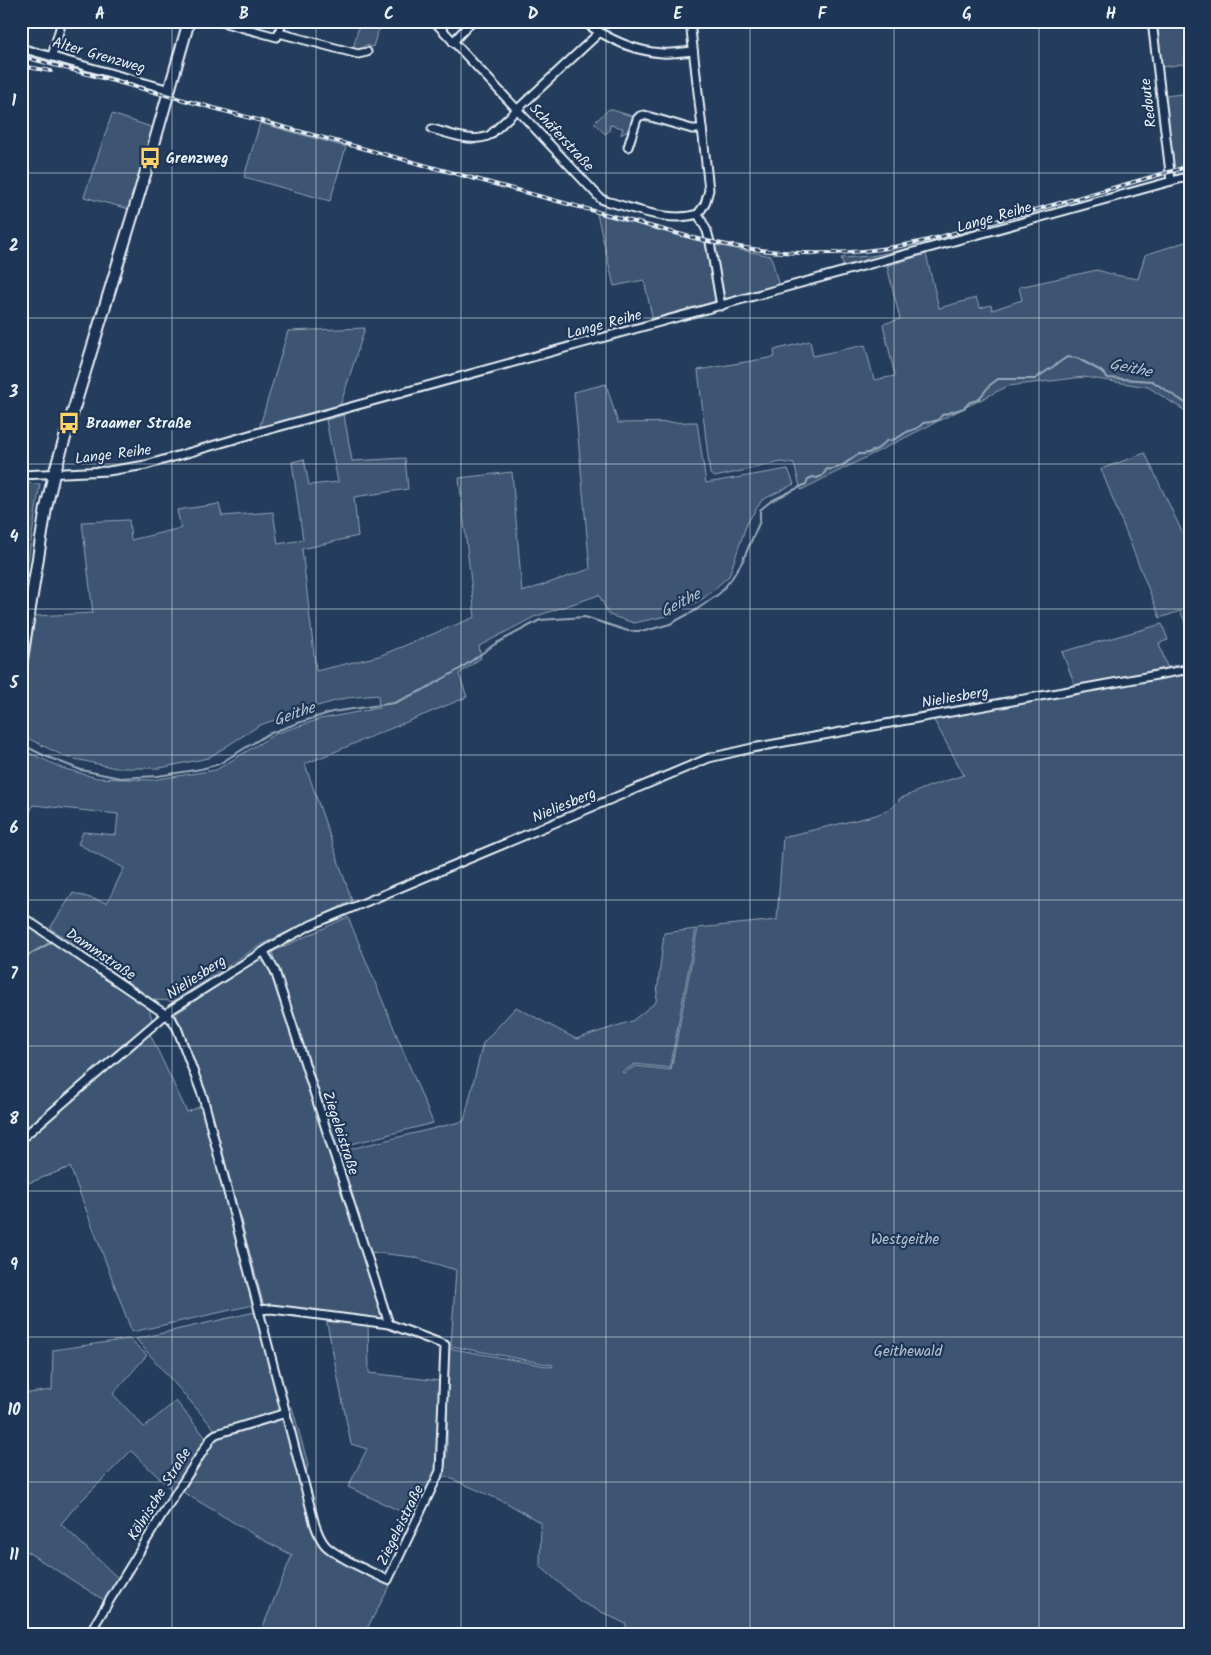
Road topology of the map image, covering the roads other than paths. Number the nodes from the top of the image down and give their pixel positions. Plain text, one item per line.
1 (62, 21) edge
2 (189, 21) edge
3 (218, 21) edge
4 (282, 21) edge
5 (434, 21) edge
6 (472, 21) edge
7 (583, 21) edge
8 (690, 21) edge
9 (1152, 21) edge
10 (279, 32) junction
11 (599, 34) junction
12 (453, 42) junction
13 (21, 48) edge
14 (693, 51) junction
15 (367, 52) dead end
16 (52, 56) junction
17 (170, 90) junction
18 (518, 110) junction
19 (432, 129) dead end
20 (702, 129) junction
21 (628, 147) dead end
22 (1190, 176) edge
23 (1171, 181) junction
24 (698, 214) junction
25 (722, 306) junction
26 (54, 474) junction
27 (21, 475) edge
28 (21, 664) edge
29 (1190, 669) edge
30 (21, 916) edge
31 (264, 952) junction
32 (165, 1014) junction
33 (21, 1139) edge
34 (259, 1310) junction
35 (389, 1324) junction
36 (286, 1413) junction
37 (88, 1634) edge

1 - 16 street
2 - 17 street
3 - 10 street
4 - 10 street
5 - 12 street, Schäferstraße
6 - 12 street
7 - 11 street
8 - 14 street
9 - 23 street, Redoute
10 - 15 street
11 - 14 street
11 - 18 street
12 - 18 street, Schäferstraße
13 - 16 street, Alter Grenzweg
14 - 20 street
16 - 17 street, Alter Grenzweg
17 - 26 street
18 - 19 street
18 - 24 street, Schäferstraße
20 - 21 street
20 - 24 street
22 - 23 street, Lange Reihe
23 - 25 street, Lange Reihe
24 - 25 street
25 - 26 street, Lange Reihe
26 - 27 street, Lange Reihe
26 - 28 street
29 - 31 street, Nieliesberg
30 - 32 street, Dammstraße
31 - 32 street, Nieliesberg
31 - 35 street, Ziegeleistraße
32 - 33 street, Nieliesberg
32 - 34 street, Ziegeleistraße
34 - 35 street, Ziegeleistraße
34 - 36 street, Ziegeleistraße
35 - 36 street, Ziegeleistraße
36 - 37 street, Kölnische Straße

